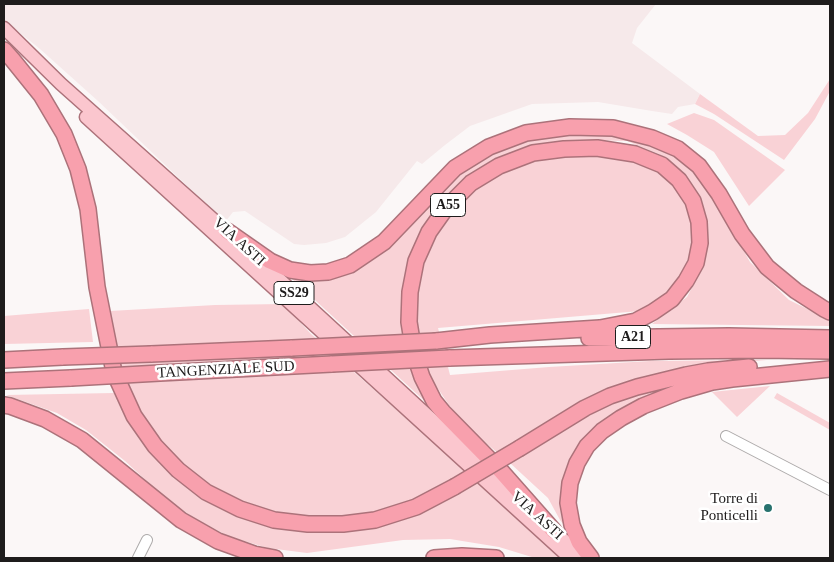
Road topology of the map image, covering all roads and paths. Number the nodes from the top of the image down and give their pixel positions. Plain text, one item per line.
1 (4, 28) edge
2 (4, 40) edge
3 (4, 50) edge
4 (227, 231) junction
5 (830, 312) edge
6 (830, 338) edge
7 (436, 341) junction
8 (830, 351) edge
9 (4, 360) edge
10 (830, 364) edge
11 (830, 369) edge
12 (4, 381) edge
13 (4, 405) edge
14 (726, 436) dead end
15 (830, 490) edge
16 (554, 531) junction
17 (147, 540) dead end
18 (138, 558) edge
19 (275, 558) edge
20 (434, 558) edge
21 (496, 558) edge
22 (570, 558) edge
23 (584, 558) edge
24 (591, 558) edge

1 - 4 main road, VIA ASTI / SS29
2 - 22 main road, VIA ASTI / SS29
3 - 10 highway, bridge
4 - 5 highway, A55
4 - 16 main road, VIA ASTI / SS29
6 - 7 highway, A21
7 - 9 highway, TANGENZIALE SUD / A55, bridge
7 - 16 highway, A55
8 - 12 highway, TANGENZIALE SUD, bridge
11 - 24 highway
13 - 19 highway
14 - 15 street
16 - 23 main road, VIA ASTI / SS29
17 - 18 street
20 - 21 highway

